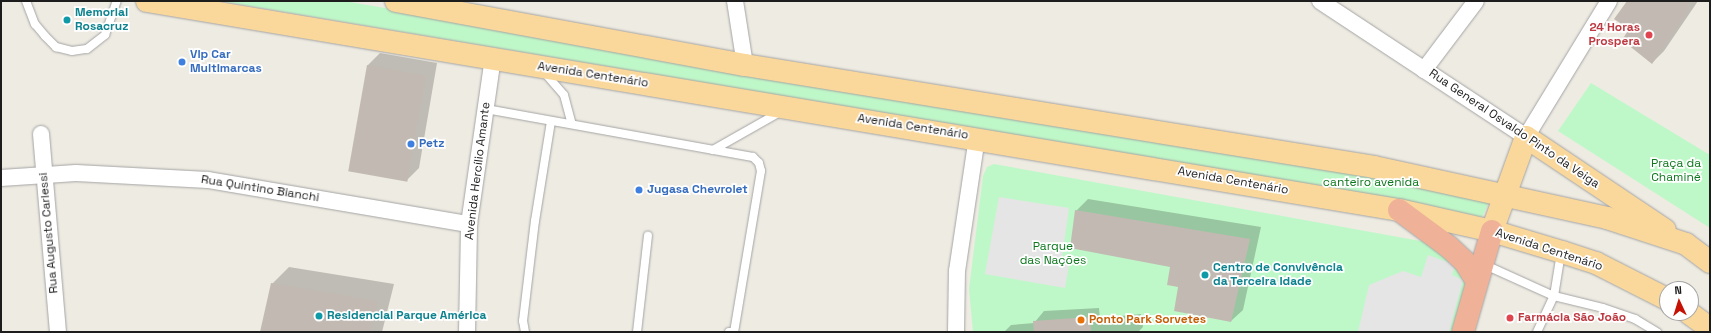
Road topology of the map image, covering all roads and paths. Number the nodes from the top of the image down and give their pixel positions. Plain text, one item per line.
1 (26, 1) edge
2 (117, 1) edge
3 (147, 1) edge
4 (396, 1) edge
5 (735, 1) edge
6 (1320, 1) edge
7 (1476, 1) edge
8 (1609, 1) edge
9 (493, 58) junction
10 (745, 65) junction
11 (538, 66) junction
12 (1424, 70) junction
13 (790, 107) junction
14 (486, 109) junction
15 (551, 121) junction
16 (572, 124) junction
17 (41, 134) dead end
18 (1526, 137) junction
19 (977, 138) junction
20 (713, 150) junction
21 (44, 174) junction
22 (1, 178) edge
23 (1504, 194) junction
24 (1399, 210) junction
25 (469, 224) junction
26 (1492, 231) junction
27 (648, 236) dead end
28 (1686, 244) junction
29 (1562, 252) junction
30 (1710, 253) edge
31 (1710, 262) edge
32 (1479, 272) junction
33 (1659, 295) edge
34 (1554, 296) junction
35 (1699, 320) edge
36 (1710, 328) edge
37 (58, 332) edge
38 (467, 332) edge
39 (525, 332) edge
40 (637, 332) edge
41 (730, 332) edge
42 (956, 332) edge
43 (1463, 332) edge
44 (1537, 332) edge
45 (1657, 332) edge

1 - 2 lane
3 - 9 main road, Avenida Centenário
4 - 10 main road
5 - 10 street
6 - 12 street, Rua General Osvaldo Pinto da Veiga
7 - 12 street
8 - 18 street
9 - 11 main road, Avenida Centenário
9 - 14 street, Avenida Hercílio Amante
10 - 23 main road
11 - 13 main road, Avenida Centenário
11 - 16 lane
12 - 18 street, Rua General Osvaldo Pinto da Veiga
13 - 19 main road, Avenida Centenário
13 - 20 lane
14 - 15 lane
14 - 25 street, Avenida Hercílio Amante
15 - 16 lane
15 - 39 lane
16 - 20 lane
17 - 21 street, Rua Augusto Carlessi
18 - 23 main road
18 - 28 main road, Rua General Osvaldo Pinto da Veiga
19 - 24 main road, Avenida Centenário
19 - 42 street
20 - 41 lane
21 - 22 street, Rua Quintino Bianchi
21 - 25 street, Rua Quintino Bianchi
21 - 37 street, Rua Augusto Carlessi
23 - 26 main road
23 - 28 main road
24 - 26 main road, Avenida Centenário
24 - 32 highway
25 - 38 street, Avenida Hercílio Amante
26 - 29 main road, Avenida Centenário
26 - 32 highway
27 - 40 lane
28 - 30 main road, Rua General Osvaldo Pinto da Veiga
28 - 31 main road
29 - 33 main road, Avenida Centenário
29 - 34 lane
32 - 34 lane
32 - 43 highway
34 - 44 lane
34 - 45 lane
35 - 36 main road

